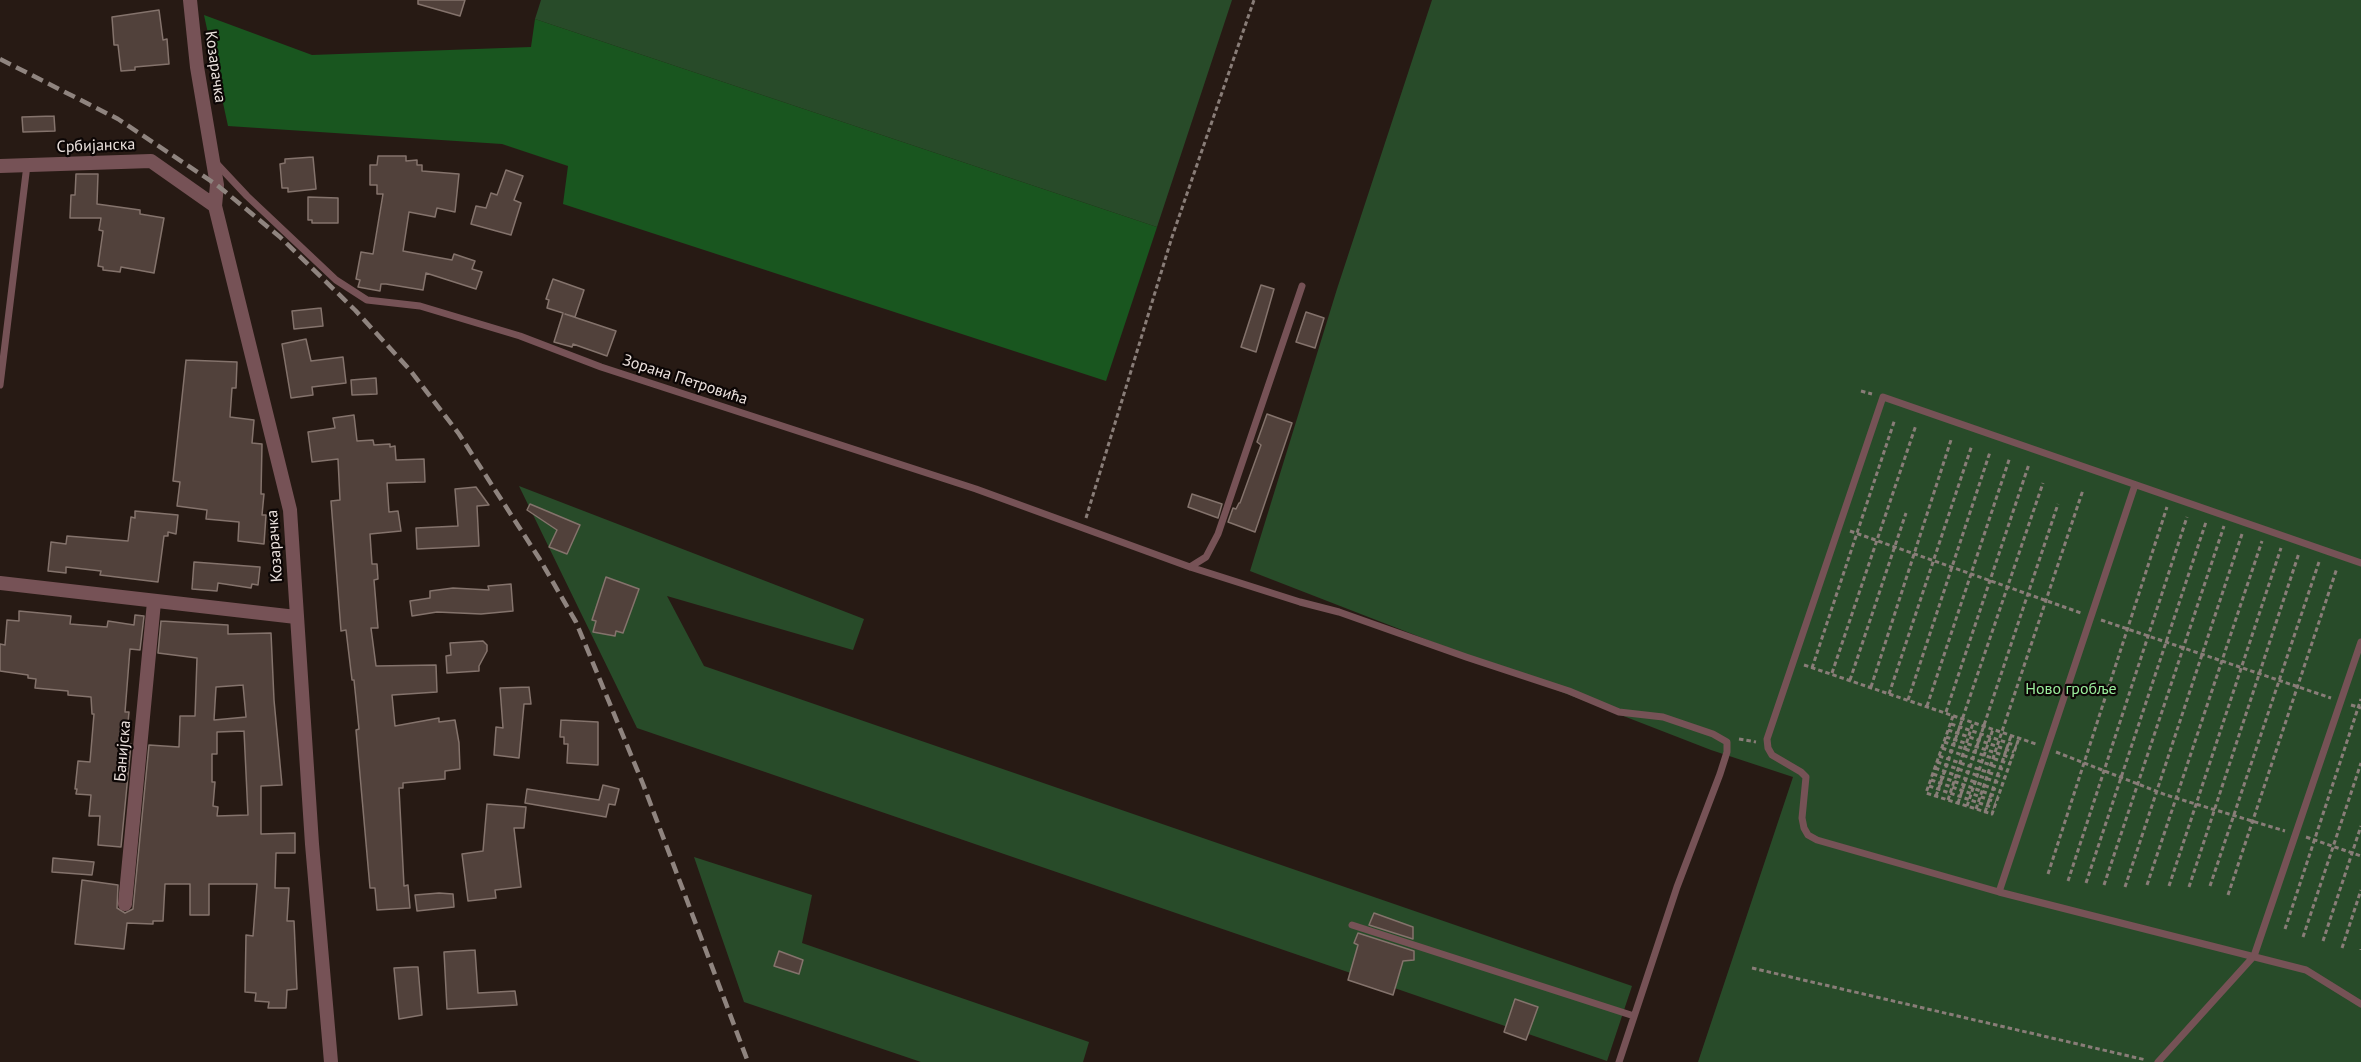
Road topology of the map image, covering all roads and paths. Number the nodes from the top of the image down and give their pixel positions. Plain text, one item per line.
1 (190, 0) edge
2 (1254, 0) edge
3 (212, 159) junction
4 (27, 165) junction
5 (0, 166) edge
6 (215, 206) junction
7 (1302, 286) dead end
8 (0, 385) edge
9 (1895, 419) dead end
10 (1916, 425) dead end
11 (1951, 440) dead end
12 (1972, 446) dead end
13 (1990, 452) dead end
14 (2010, 457) dead end
15 (2029, 464) dead end
16 (2043, 483) dead end
17 (2134, 485) junction
18 (2083, 490) dead end
19 (2058, 504) dead end
20 (2167, 507) dead end
21 (1906, 513) dead end
22 (2187, 517) dead end
23 (2206, 522) dead end
24 (2224, 525) dead end
25 (1083, 527) junction
26 (2243, 532) dead end
27 (2262, 541) dead end
28 (2282, 546) dead end
29 (2299, 551) dead end
30 (2319, 562) dead end
31 (2361, 563) edge
32 (1190, 567) junction
33 (2337, 568) dead end
34 (0, 583) edge
35 (154, 602) junction
36 (296, 617) junction
37 (2361, 642) edge
38 (1793, 661) junction
39 (1812, 668) junction
40 (1831, 674) junction
41 (1850, 680) junction
42 (1870, 687) junction
43 (1889, 694) junction
44 (2361, 699) edge
45 (1908, 700) junction
46 (1926, 707) junction
47 (1945, 713) junction
48 (1953, 716) junction
49 (1962, 719) junction
50 (1973, 723) junction
51 (1951, 724) junction
52 (1984, 726) junction
53 (1960, 727) junction
54 (1993, 729) junction
55 (1948, 730) junction
56 (1971, 730) junction
57 (2001, 732) junction
58 (1958, 733) junction
59 (1981, 734) junction
60 (2011, 736) junction
61 (1946, 737) junction
62 (1968, 737) junction
63 (1990, 737) junction
64 (2019, 738) junction
65 (1955, 740) junction
66 (1979, 740) junction
67 (1999, 740) junction
68 (1944, 742) junction
69 (1966, 743) junction
70 (1988, 743) junction
71 (2009, 743) junction
72 (1954, 745) junction
73 (1996, 746) junction
74 (2017, 746) junction
75 (1977, 747) junction
76 (1942, 748) junction
77 (1965, 748) junction
78 (2048, 748) junction
79 (1986, 750) junction
80 (2006, 750) junction
81 (1951, 751) junction
82 (1975, 752) junction
83 (1995, 752) junction
84 (2014, 752) junction
85 (1963, 755) junction
86 (1984, 755) junction
87 (1940, 756) junction
88 (2004, 756) junction
89 (1993, 758) junction
90 (2012, 758) junction
91 (1949, 759) junction
92 (1972, 759) junction
93 (2002, 761) junction
94 (1937, 762) junction
95 (1960, 762) junction
96 (1982, 762) junction
97 (2084, 763) junction
98 (2361, 763) edge
99 (2010, 764) junction
100 (1947, 765) junction
101 (1990, 765) junction
102 (1970, 766) junction
103 (1935, 768) junction
104 (2000, 768) junction
105 (1958, 769) junction
106 (1979, 769) junction
107 (2104, 770) junction
108 (1945, 771) junction
109 (2008, 771) junction
110 (1968, 772) junction
111 (1988, 772) junction
112 (1933, 774) junction
113 (1956, 775) junction
114 (1977, 775) junction
115 (1998, 775) junction
116 (1942, 777) junction
117 (2121, 777) junction
118 (1986, 778) junction
119 (2005, 778) junction
120 (1966, 779) junction
121 (1931, 780) junction
122 (1954, 781) junction
123 (1975, 782) junction
124 (1995, 782) junction
125 (1941, 783) junction
126 (1964, 784) junction
127 (2003, 784) junction
128 (2138, 784) junction
129 (1983, 785) junction
130 (1929, 786) junction
131 (1952, 787) junction
132 (1973, 788) junction
133 (1993, 788) junction
134 (1938, 789) junction
135 (1962, 790) junction
136 (1982, 790) junction
137 (2000, 791) junction
138 (2157, 791) junction
139 (1971, 793) junction
140 (1950, 794) junction
141 (1991, 794) junction
142 (1936, 796) junction
143 (1980, 796) junction
144 (1998, 796) junction
145 (1960, 797) junction
146 (2176, 798) junction
147 (1948, 800) junction
148 (1969, 800) junction
149 (1989, 800) junction
150 (1996, 802) junction
151 (1958, 803) junction
152 (1977, 803) junction
153 (2196, 804) junction
154 (1967, 806) junction
155 (1987, 806) junction
156 (1994, 808) junction
157 (1976, 809) junction
158 (2215, 809) junction
159 (1985, 812) junction
160 (2234, 815) junction
161 (2253, 821) junction
162 (2361, 826) edge
163 (2295, 834) junction
164 (2314, 840) junction
165 (2333, 846) junction
166 (2352, 853) junction
167 (2361, 856) edge
168 (2048, 874) dead end
169 (2068, 881) dead end
170 (2086, 883) dead end
171 (2104, 885) dead end
172 (2147, 885) dead end
173 (2169, 886) dead end
174 (2210, 886) dead end
175 (2189, 887) dead end
176 (2125, 888) dead end
177 (2361, 890) edge
178 (1999, 892) junction
179 (2228, 895) dead end
180 (125, 904) dead end
181 (1352, 925) dead end
182 (2285, 929) dead end
183 (2303, 937) dead end
184 (2323, 941) dead end
185 (2342, 948) dead end
186 (2254, 956) junction
187 (1752, 968) dead end
188 (2361, 1004) edge
189 (1634, 1016) junction
190 (331, 1062) edge
191 (1619, 1062) edge
192 (2157, 1062) edge

1 - 3 street, Козарачка
2 - 25 path
3 - 6 street, Козарачка
3 - 25 lane, Зорана Петровића
4 - 5 street, Србијанска
4 - 6 street, Србијанска
4 - 8 lane
6 - 36 street, Козарачка
7 - 32 lane
9 - 39 path
10 - 40 path
11 - 42 path
12 - 43 path
13 - 45 path
14 - 46 path
15 - 47 path
16 - 49 path
17 - 31 lane
17 - 38 lane
17 - 78 lane
18 - 57 path
19 - 52 path
20 - 97 path
21 - 41 path
22 - 107 path
23 - 117 path
24 - 128 path
25 - 32 lane, Зорана Петровића
26 - 138 path
27 - 146 path
28 - 153 path
29 - 158 path
30 - 160 path
32 - 189 lane, Зорана Петровића
33 - 161 path
34 - 35 street
35 - 36 street
35 - 180 street, Банијска
36 - 190 street, Козарачка
37 - 163 lane
38 - 39 path
38 - 178 lane
39 - 40 path
40 - 41 path
41 - 42 path
42 - 43 path
43 - 45 path
44 - 164 path
45 - 46 path
46 - 47 path
47 - 48 path
48 - 49 path
48 - 51 path
49 - 50 path
49 - 53 path
50 - 52 path
50 - 56 path
51 - 53 path
51 - 55 path
52 - 54 path
52 - 59 path
53 - 56 path
53 - 58 path
54 - 57 path
54 - 63 path
55 - 58 path
55 - 61 path
56 - 59 path
56 - 62 path
57 - 60 path
57 - 67 path
58 - 62 path
58 - 65 path
59 - 63 path
59 - 66 path
60 - 64 path
60 - 71 path
61 - 65 path
61 - 68 path
62 - 66 path
62 - 69 path
63 - 67 path
63 - 70 path
64 - 74 path
64 - 78 path
65 - 69 path
65 - 72 path
66 - 70 path
66 - 75 path
67 - 71 path
67 - 73 path
68 - 72 path
68 - 76 path
69 - 75 path
69 - 77 path
70 - 73 path
70 - 79 path
71 - 74 path
71 - 80 path
72 - 77 path
72 - 81 path
73 - 80 path
73 - 83 path
74 - 84 path
75 - 79 path
75 - 82 path
76 - 81 path
76 - 87 path
77 - 82 path
77 - 85 path
78 - 97 path
78 - 178 lane
79 - 83 path
79 - 86 path
80 - 84 path
80 - 88 path
81 - 85 path
81 - 91 path
82 - 86 path
82 - 92 path
83 - 88 path
83 - 89 path
84 - 90 path
85 - 92 path
85 - 95 path
86 - 89 path
86 - 96 path
87 - 91 path
87 - 94 path
88 - 90 path
88 - 93 path
89 - 93 path
89 - 101 path
90 - 99 path
91 - 95 path
91 - 100 path
92 - 96 path
92 - 102 path
93 - 99 path
93 - 104 path
94 - 100 path
94 - 103 path
95 - 102 path
95 - 105 path
96 - 101 path
96 - 106 path
97 - 107 path
97 - 168 path
98 - 165 path
99 - 109 path
100 - 105 path
100 - 108 path
101 - 104 path
101 - 111 path
102 - 106 path
102 - 110 path
103 - 108 path
103 - 112 path
104 - 109 path
104 - 115 path
105 - 110 path
105 - 113 path
106 - 111 path
106 - 114 path
107 - 117 path
107 - 169 path
108 - 113 path
108 - 116 path
109 - 119 path
110 - 114 path
110 - 120 path
111 - 115 path
111 - 118 path
112 - 116 path
112 - 121 path
113 - 120 path
113 - 122 path
114 - 118 path
114 - 123 path
115 - 119 path
115 - 124 path
116 - 122 path
116 - 125 path
117 - 128 path
117 - 170 path
118 - 124 path
118 - 129 path
119 - 127 path
120 - 123 path
120 - 126 path
121 - 125 path
121 - 130 path
122 - 126 path
122 - 131 path
123 - 129 path
123 - 132 path
124 - 127 path
124 - 133 path
125 - 131 path
125 - 134 path
126 - 132 path
126 - 135 path
127 - 137 path
128 - 138 path
128 - 171 path
129 - 133 path
129 - 136 path
130 - 134 path
130 - 142 path
131 - 135 path
131 - 140 path
132 - 136 path
132 - 139 path
133 - 137 path
133 - 141 path
134 - 140 path
134 - 142 path
135 - 139 path
135 - 145 path
136 - 141 path
136 - 143 path
137 - 144 path
138 - 146 path
138 - 176 path
139 - 143 path
139 - 148 path
140 - 145 path
140 - 147 path
141 - 144 path
141 - 149 path
142 - 147 path
143 - 149 path
143 - 152 path
144 - 150 path
145 - 148 path
145 - 151 path
146 - 153 path
146 - 172 path
147 - 151 path
148 - 152 path
148 - 154 path
149 - 150 path
149 - 155 path
150 - 156 path
151 - 154 path
152 - 155 path
152 - 157 path
153 - 158 path
153 - 173 path
154 - 157 path
155 - 156 path
155 - 159 path
156 - 159 path
157 - 159 path
158 - 160 path
158 - 175 path
160 - 161 path
160 - 174 path
161 - 163 path
161 - 179 path
162 - 166 path
163 - 164 path
163 - 186 lane
164 - 165 path
164 - 182 path
165 - 166 path
165 - 183 path
166 - 167 path
166 - 184 path
177 - 185 path
178 - 186 lane
181 - 189 lane
186 - 188 lane
186 - 192 lane
187 - 192 path
189 - 191 lane

